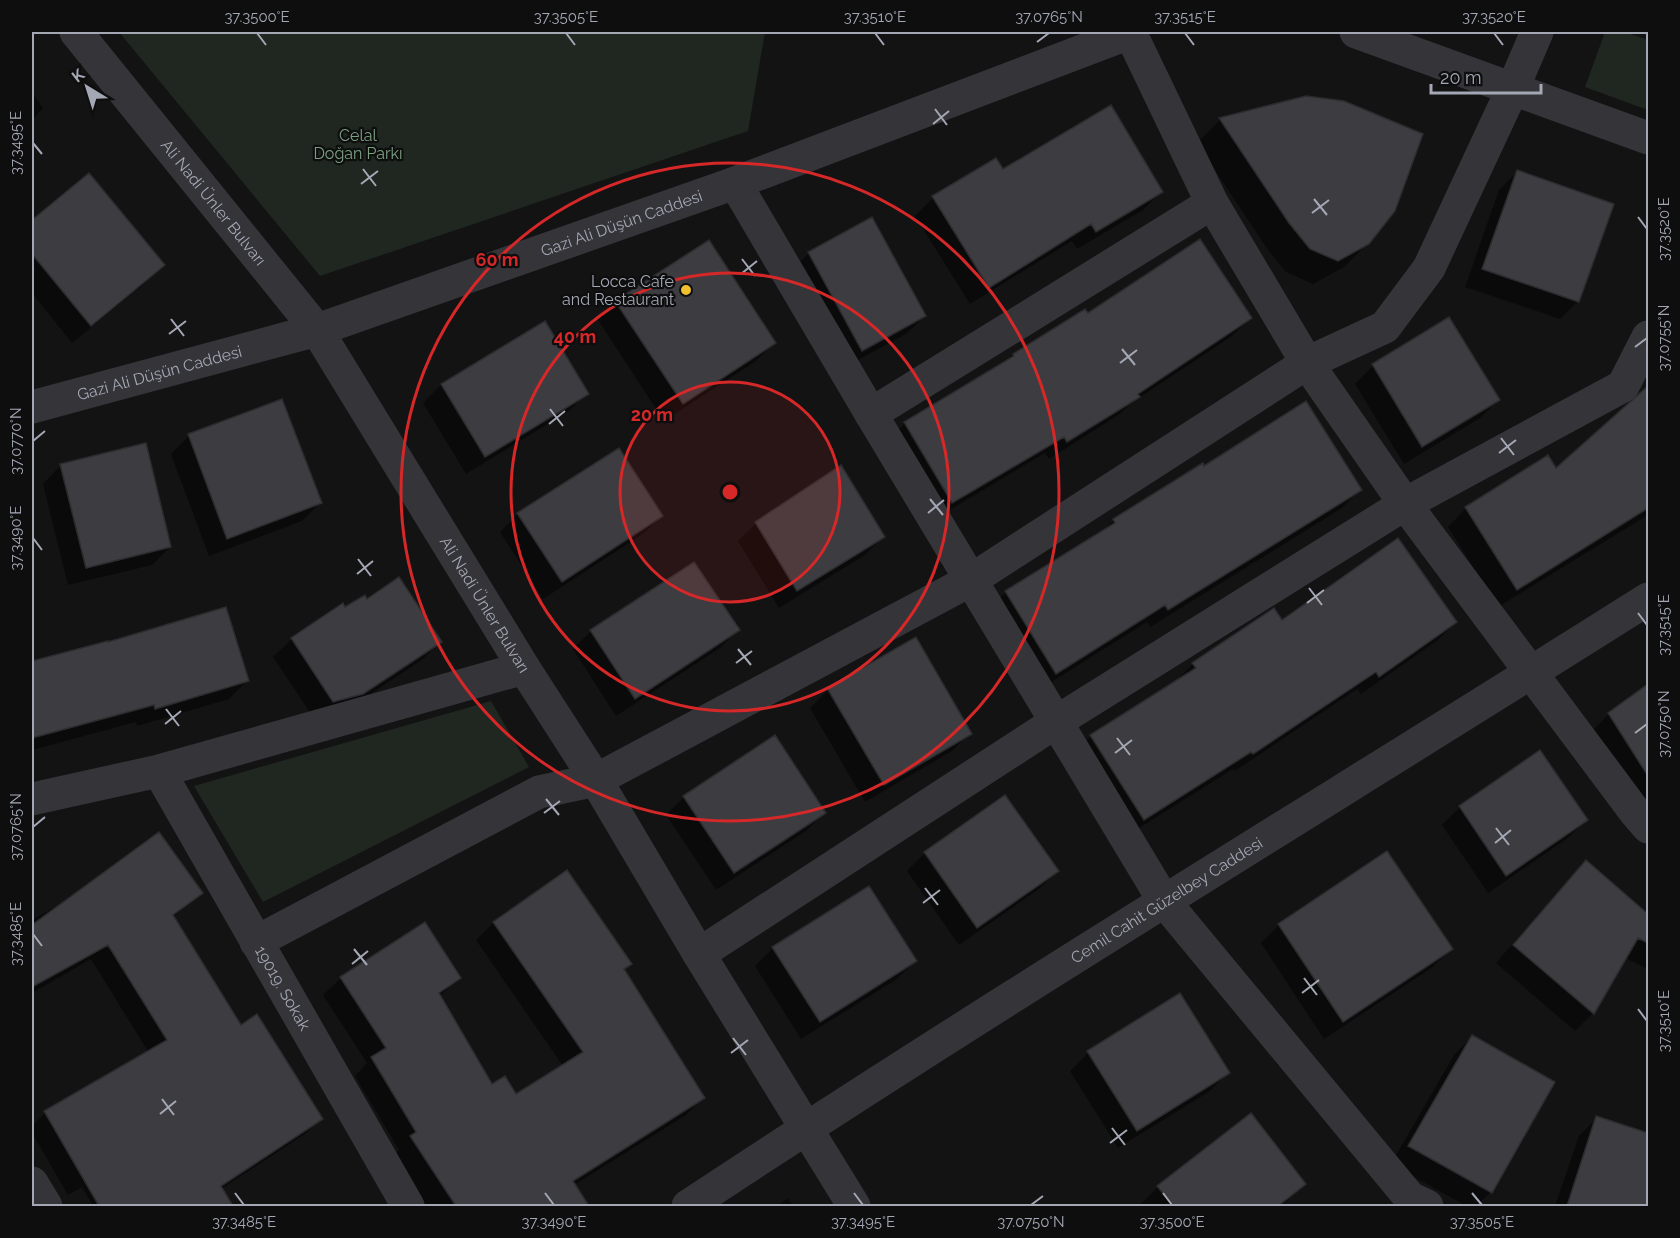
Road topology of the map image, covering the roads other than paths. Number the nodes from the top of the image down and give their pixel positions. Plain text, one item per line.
1 (76, 32) edge
2 (1131, 32) edge
3 (1356, 32) edge
4 (1537, 32) edge
5 (1091, 39) edge
6 (1513, 88) junction
7 (1648, 138) edge
8 (735, 183) junction
9 (1212, 204) junction
10 (317, 330) junction
11 (1648, 337) edge
12 (1307, 363) junction
13 (32, 407) edge
14 (871, 414) junction
15 (1405, 504) junction
16 (971, 580) junction
17 (1648, 599) edge
18 (524, 668) junction
19 (1532, 672) junction
20 (1056, 722) junction
21 (159, 771) junction
22 (596, 780) junction
23 (32, 799) edge
24 (1648, 827) edge
25 (1164, 901) junction
26 (256, 942) junction
27 (699, 954) junction
28 (806, 1128) junction
29 (32, 1183) edge
30 (46, 1206) edge
31 (408, 1206) edge
32 (688, 1206) edge
33 (854, 1206) edge
34 (1427, 1206) edge

1 - 10 street, Ali Nadi Ünler Bulvarı
2 - 5 street, Gazi Ali Düşün Caddesi
2 - 9 street
3 - 6 street
4 - 6 street
5 - 8 street, Gazi Ali Düşün Caddesi
6 - 7 street
6 - 12 street
8 - 10 street, Gazi Ali Düşün Caddesi
8 - 14 street
9 - 12 street
9 - 14 street
10 - 13 street, Gazi Ali Düşün Caddesi
10 - 18 street, Ali Nadi Ünler Bulvarı
11 - 15 street
12 - 15 street
12 - 16 street
14 - 16 street
15 - 19 street
15 - 20 street
16 - 20 street
16 - 22 street
17 - 19 street, Cemil Cahit Güzelbey Caddesi
18 - 21 street
18 - 22 street, Ali Nadi Ünler Bulvarı
19 - 24 street
19 - 25 street, Cemil Cahit Güzelbey Caddesi
20 - 25 street
20 - 27 street
21 - 23 street
21 - 26 street, 19019. Sokak
22 - 26 street
22 - 27 street, Ali Nadi Ünler Bulvarı
25 - 28 street, Cemil Cahit Güzelbey Caddesi
25 - 34 street
26 - 31 street, 19019. Sokak
27 - 28 street, Ali Nadi Ünler Bulvarı
28 - 32 street, Cemil Cahit Güzelbey Caddesi
28 - 33 street, Ali Nadi Ünler Bulvarı
29 - 30 street

